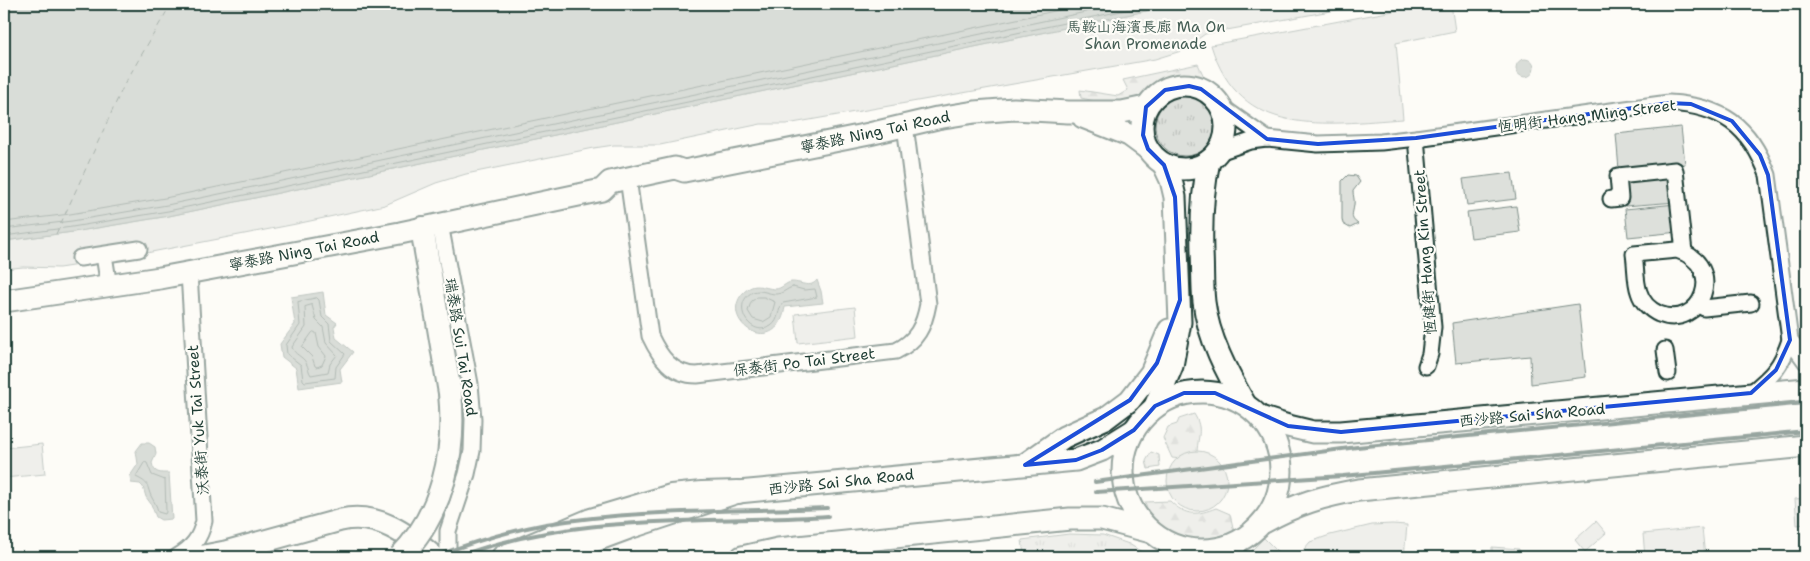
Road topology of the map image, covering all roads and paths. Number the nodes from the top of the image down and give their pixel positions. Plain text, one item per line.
1 (1219, 105) junction
2 (1146, 108) junction
3 (1068, 112) junction
4 (905, 125) junction
5 (1416, 138) junction
6 (1267, 139) junction
7 (1148, 148) junction
8 (1214, 156) junction
9 (1164, 164) junction
10 (629, 184) junction
11 (1611, 198) dead end
12 (431, 226) junction
13 (139, 249) dead end
14 (1684, 252) junction
15 (104, 255) junction
16 (80, 258) dead end
17 (188, 273) junction
18 (109, 287) junction
19 (1180, 300) junction
20 (4, 301) edge
21 (1751, 303) dead end
22 (1704, 308) dead end
23 (1790, 340) junction
24 (1665, 350) dead end
25 (1806, 362) edge
26 (1426, 366) dead end
27 (1668, 373) dead end
28 (1806, 389) edge
29 (1750, 393) junction
30 (1155, 406) junction
31 (1252, 410) junction
32 (1134, 430) junction
33 (1806, 446) edge
34 (1025, 465) junction
35 (738, 492) joint
36 (702, 499) junction
37 (1264, 522) junction
38 (1162, 543) edge
39 (1237, 549) edge
40 (177, 557) edge
41 (198, 557) edge
42 (400, 557) edge
43 (434, 557) edge
44 (448, 557) edge
45 (503, 557) edge
46 (551, 557) edge
47 (742, 557) edge

1 - 2 main road
1 - 6 street, 恆明街 Hang Ming Street
1 - 8 main road
2 - 3 main road, 寧泰路 Ning Tai Road
2 - 7 main road
3 - 4 main road, 寧泰路 Ning Tai Road
3 - 7 main road, 寧泰路 Ning Tai Road
4 - 10 main road, 寧泰路 Ning Tai Road
4 - 10 street, 保泰街 Po Tai Street
5 - 6 street, 恆明街 Hang Ming Street
5 - 23 street, 恆明街 Hang Ming Street
5 - 26 street, 恆健街 Hang Kin Street
6 - 8 street, 恆明街 Hang Ming Street
7 - 9 main road
8 - 9 main road
8 - 31 main road
9 - 19 main road
10 - 12 main road, 寧泰路 Ning Tai Road
11 - 14 street
12 - 17 main road, 寧泰路 Ning Tai Road
12 - 42 main road, bridge
12 - 44 street, 瑞泰路 Sui Tai Road
13 - 15 street
14 - 14 street
15 - 16 street
15 - 18 street
17 - 18 main road, 寧泰路 Ning Tai Road
17 - 40 street, 沃泰街 Yuk Tai Street
18 - 20 main road, 寧泰路 Ning Tai Road
19 - 30 main road
19 - 34 main road
21 - 22 street
23 - 25 street, 恆明街 Hang Ming Street
23 - 29 street, 恆明街 Hang Ming Street
24 - 27 street
28 - 29 main road, 西沙路 Sai Sha Road
29 - 31 main road, 西沙路 Sai Sha Road
30 - 31 main road
30 - 32 main road
31 - 37 main road
32 - 34 main road, 西沙路 Sai Sha Road
32 - 38 main road
33 - 37 main road
34 - 35 main road, 西沙路 Sai Sha Road
35 - 36 main road
36 - 45 main road
36 - 46 main road
37 - 39 main road
38 - 39 main road
38 - 47 main road
41 - 43 main road

